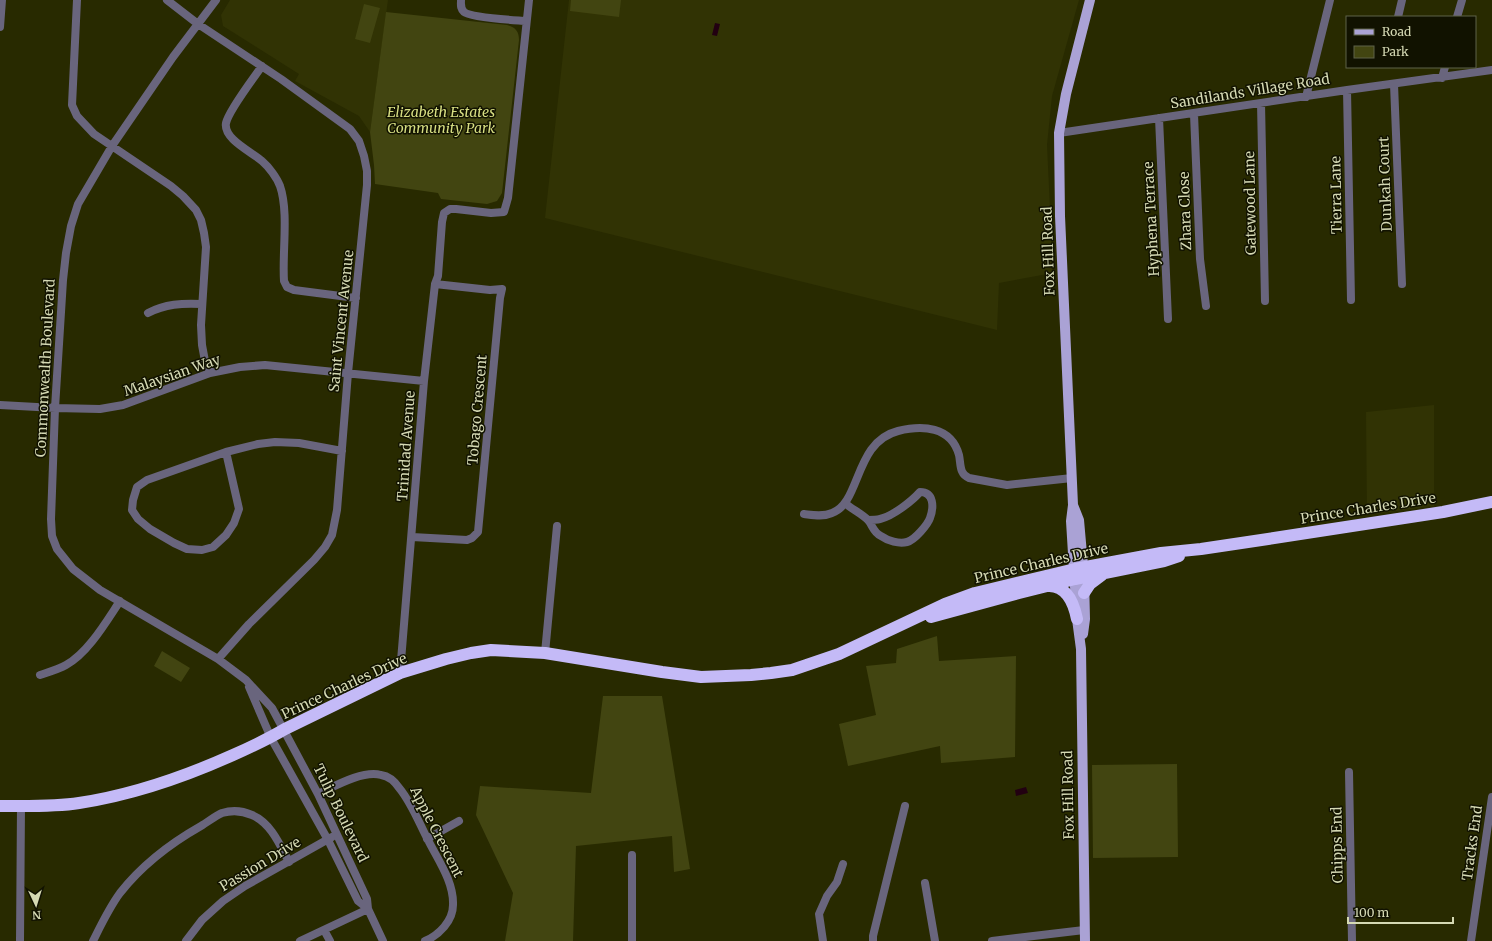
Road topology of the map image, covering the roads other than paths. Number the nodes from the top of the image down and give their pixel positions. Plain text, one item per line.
1 (77, 0) edge
2 (167, 0) edge
3 (216, 0) edge
4 (461, 0) edge
5 (529, 0) edge
6 (1090, 0) edge
7 (1330, 0) edge
8 (1402, 0) edge
9 (1462, 0) edge
10 (1, 4) edge
11 (1398, 16) edge
12 (1457, 16) edge
13 (526, 21) junction
14 (198, 24) junction
15 (0, 27) edge
16 (262, 66) junction
17 (1445, 68) edge
18 (1492, 70) edge
19 (1442, 78) junction
20 (1394, 84) junction
21 (1347, 90) junction
22 (1306, 97) junction
23 (1261, 104) junction
24 (1194, 114) junction
25 (1159, 118) junction
26 (1059, 133) junction
27 (112, 146) junction
28 (435, 284) junction
29 (1402, 284) dead end
30 (356, 298) junction
31 (1351, 300) dead end
32 (1265, 301) dead end
33 (202, 304) junction
34 (1206, 306) dead end
35 (148, 313) dead end
36 (1168, 319) dead end
37 (210, 373) junction
38 (348, 373) junction
39 (424, 382) junction
40 (0, 406) edge
41 (55, 408) junction
42 (342, 451) junction
43 (226, 452) junction
44 (1072, 478) junction
45 (1492, 502) edge
46 (846, 504) junction
47 (804, 514) dead end
48 (868, 520) junction
49 (557, 526) dead end
50 (412, 537) junction
51 (1201, 549) junction
52 (1109, 572) junction
53 (1079, 573) junction
54 (1048, 586) junction
55 (1084, 594) junction
56 (120, 601) junction
57 (1077, 619) junction
58 (894, 628) junction
59 (1081, 649) junction
60 (545, 653) junction
61 (218, 659) junction
62 (400, 673) junction
63 (40, 675) dead end
64 (246, 680) junction
65 (285, 729) junction
66 (271, 738) junction
67 (1349, 772) dead end
68 (318, 794) junction
69 (1492, 797) edge
70 (0, 806) edge
71 (20, 806) junction
72 (905, 806) dead end
73 (459, 821) dead end
74 (337, 835) junction
75 (427, 839) junction
76 (328, 840) junction
77 (632, 855) dead end
78 (289, 862) junction
79 (843, 864) dead end
80 (925, 883) dead end
81 (368, 909) junction
82 (324, 930) junction
83 (1084, 930) junction
84 (20, 941) edge
85 (93, 941) edge
86 (186, 941) edge
87 (300, 941) edge
88 (330, 941) edge
89 (383, 941) edge
90 (425, 941) edge
91 (632, 941) edge
92 (823, 941) edge
93 (873, 941) edge
94 (935, 941) edge
95 (992, 941) edge
96 (1085, 941) edge
97 (1352, 941) edge
98 (1471, 941) edge

1 - 27 street
2 - 14 street, Saint Vincent Avenue
3 - 14 street, Commonwealth Boulevard
4 - 13 street
5 - 13 street
6 - 26 main road, Fox Hill Road
7 - 22 street
8 - 11 street
9 - 12 street
10 - 15 street
13 - 28 street, Trinidad Avenue
14 - 16 street, Saint Vincent Avenue
14 - 27 street, Commonwealth Boulevard
16 - 30 street, Saint Vincent Avenue
16 - 30 street
17 - 19 street
18 - 19 street, Sandilands Village Road
19 - 20 street, Sandilands Village Road
20 - 21 street, Sandilands Village Road
20 - 29 street, Dunkah Court
21 - 22 street, Sandilands Village Road
21 - 31 street, Tierra Lane
22 - 23 street, Sandilands Village Road
23 - 24 street, Sandilands Village Road
23 - 32 street, Gatewood Lane
24 - 25 street, Sandilands Village Road
24 - 34 street, Zhara Close
25 - 26 street, Sandilands Village Road
25 - 36 street, Hyphena Terrace
26 - 44 main road, Fox Hill Road
27 - 33 street
27 - 41 street, Commonwealth Boulevard
28 - 39 street, Trinidad Avenue
28 - 50 street, Tobago Crescent
30 - 38 street, Saint Vincent Avenue
33 - 35 street
33 - 37 street
37 - 38 street, Malaysian Way
37 - 41 street, Malaysian Way
38 - 39 street, Malaysian Way
38 - 42 street, Saint Vincent Avenue
39 - 50 street, Trinidad Avenue
40 - 41 street, Malaysian Way
41 - 56 street, Commonwealth Boulevard
42 - 43 street
42 - 61 street, Saint Vincent Avenue
43 - 43 street
44 - 46 street
44 - 53 main road, Fox Hill Road
45 - 51 highway, Prince Charles Drive
46 - 47 street
46 - 48 street
48 - 48 street
49 - 60 street
50 - 62 street, Trinidad Avenue
51 - 52 highway, Prince Charles Drive
51 - 53 highway, Prince Charles Drive
52 - 53 highway, Prince Charles Drive
52 - 55 highway
53 - 54 highway, Prince Charles Drive
53 - 55 main road, Fox Hill Road
53 - 57 main road, Fox Hill Road
53 - 58 highway, Prince Charles Drive
54 - 57 highway
54 - 58 highway, Prince Charles Drive
55 - 59 main road, Fox Hill Road
56 - 61 street, Commonwealth Boulevard
56 - 63 street
57 - 59 main road, Fox Hill Road
58 - 60 highway, Prince Charles Drive
59 - 83 main road, Fox Hill Road
60 - 62 highway, Prince Charles Drive
61 - 64 street, Commonwealth Boulevard
62 - 65 highway, Prince Charles Drive
64 - 65 street, Commonwealth Boulevard
64 - 66 street, Commonwealth Boulevard
65 - 66 highway, Prince Charles Drive
65 - 68 street, Tulip Boulevard
66 - 71 highway, Prince Charles Drive
66 - 76 street, Tulip Boulevard
67 - 97 street, Chipps End
68 - 74 street, Tulip Boulevard
68 - 75 street, Apple Crescent
69 - 98 street, Tracks End
70 - 71 highway, Prince Charles Drive
71 - 84 street
72 - 93 street
73 - 75 street
74 - 76 street, Passion Drive
74 - 81 street, Tulip Boulevard
75 - 90 street, Apple Crescent
76 - 78 street, Passion Drive
76 - 81 street, Tulip Boulevard
77 - 91 street
78 - 85 street
78 - 86 street, Passion Drive
79 - 92 street
80 - 94 street
81 - 82 street
81 - 89 street, Tulip Boulevard
82 - 87 street
82 - 88 street
83 - 95 street
83 - 96 main road, Fox Hill Road

